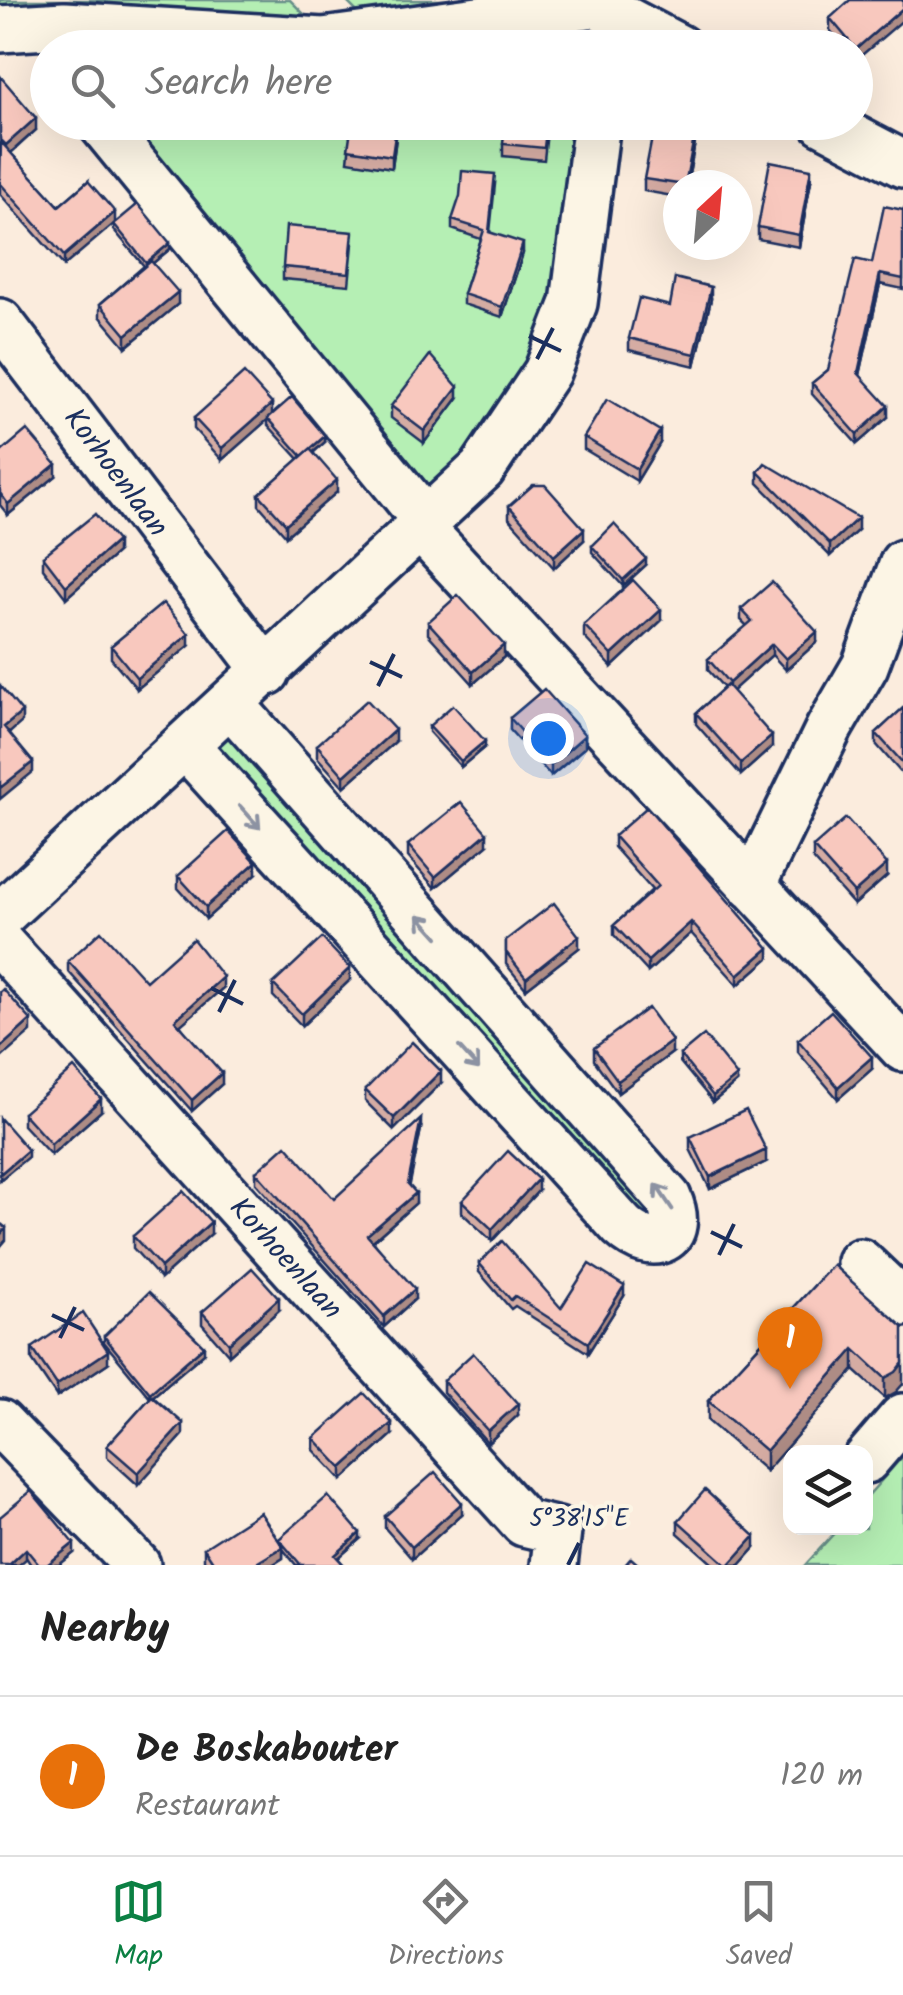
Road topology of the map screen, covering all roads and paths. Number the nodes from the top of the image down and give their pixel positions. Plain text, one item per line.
1 (595, 17) edge
2 (48, 30) edge
3 (140, 30) edge
4 (454, 30) edge
5 (630, 30) edge
6 (114, 140) edge
7 (595, 140) edge
8 (857, 140) edge
9 (903, 164) edge
10 (0, 322) edge
11 (423, 524) junction
12 (903, 563) edge
13 (266, 672) junction
14 (231, 704) junction
15 (185, 745) junction
16 (752, 886) junction
17 (0, 916) edge
18 (0, 943) edge
19 (903, 1048) edge
20 (860, 1262) dead end
21 (903, 1302) edge
22 (903, 1417) edge
23 (0, 1423) edge
24 (873, 1452) edge
25 (137, 1565) edge
26 (554, 1565) edge

1 - 4 lane
1 - 5 lane
2 - 3 lane
6 - 11 lane
7 - 11 lane
8 - 9 lane
10 - 13 lane, Korhoenlaan
11 - 13 lane
11 - 16 lane
12 - 16 lane
13 - 14 lane
14 - 15 lane
15 -> 14 lane
15 - 17 lane
16 - 19 lane
18 - 26 lane, Korhoenlaan
20 - 21 lane
22 - 24 lane
23 - 25 lane

